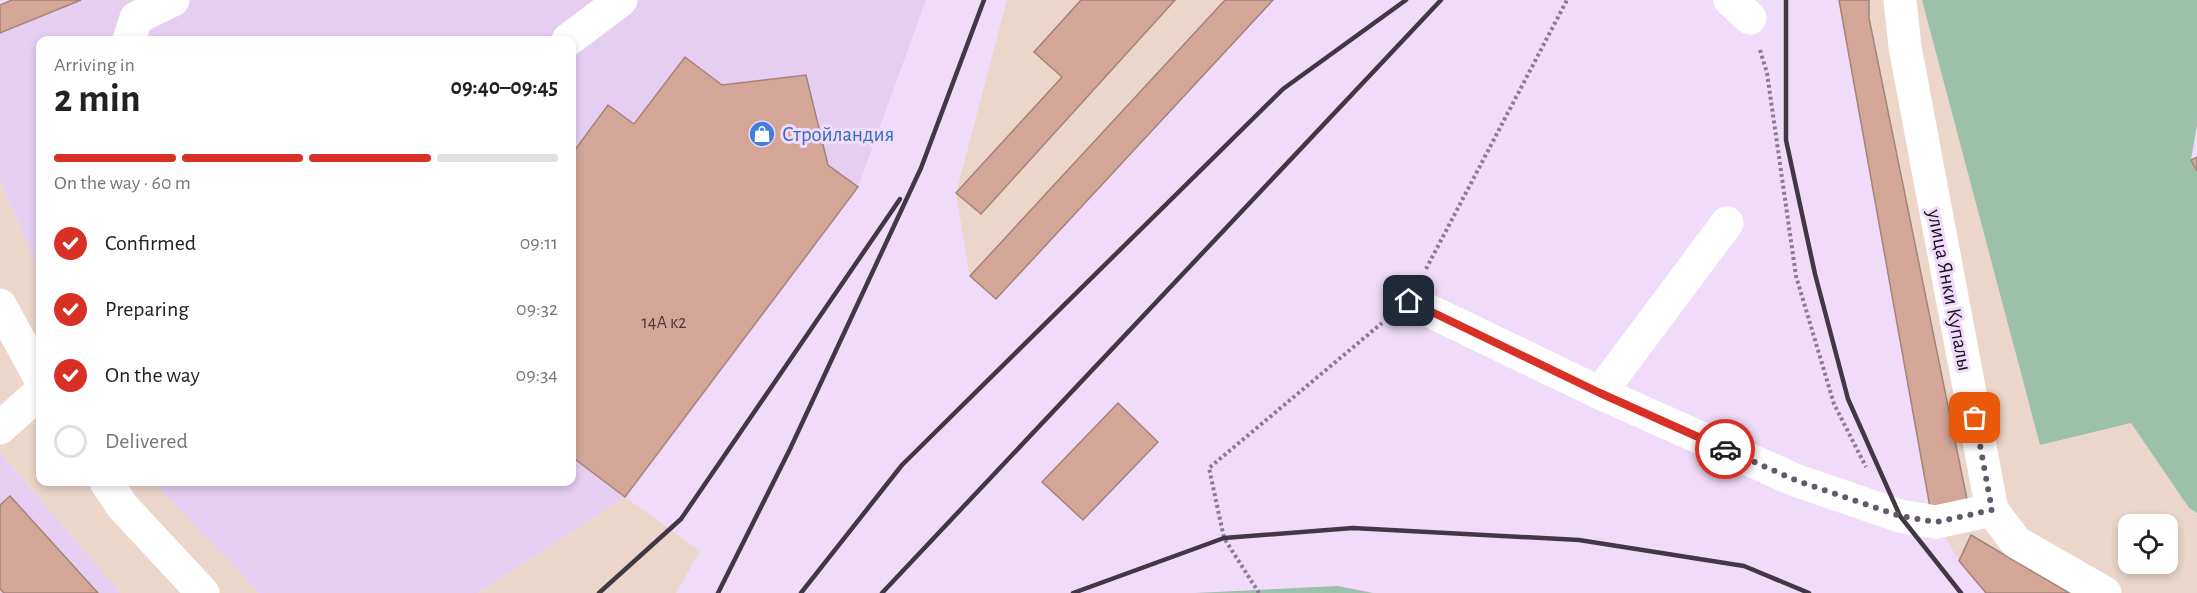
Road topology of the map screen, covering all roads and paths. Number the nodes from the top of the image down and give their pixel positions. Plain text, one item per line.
1 (173, 0) edge
2 (621, 0) edge
3 (1567, 0) edge
4 (1900, 0) edge
5 (1740, 9) edge
6 (130, 36) edge
7 (573, 36) edge
8 (1727, 223) dead end
9 (1409, 301) junction
10 (0, 305) edge
11 (36, 371) edge
12 (1600, 393) junction
13 (36, 396) edge
14 (0, 428) edge
15 (109, 486) edge
16 (1992, 510) junction
17 (1900, 516) junction
18 (203, 593) edge
19 (1259, 593) edge
20 (2105, 593) edge

1 - 6 lane
2 - 7 lane
3 - 9 path
4 - 16 lane, улица Янки Купалы
5 - 17 path
8 - 12 lane
9 - 12 lane
9 - 19 path
10 - 11 lane
12 - 17 lane
13 - 14 lane
15 - 18 lane
16 - 17 lane
16 - 20 lane, улица Янки Купалы

